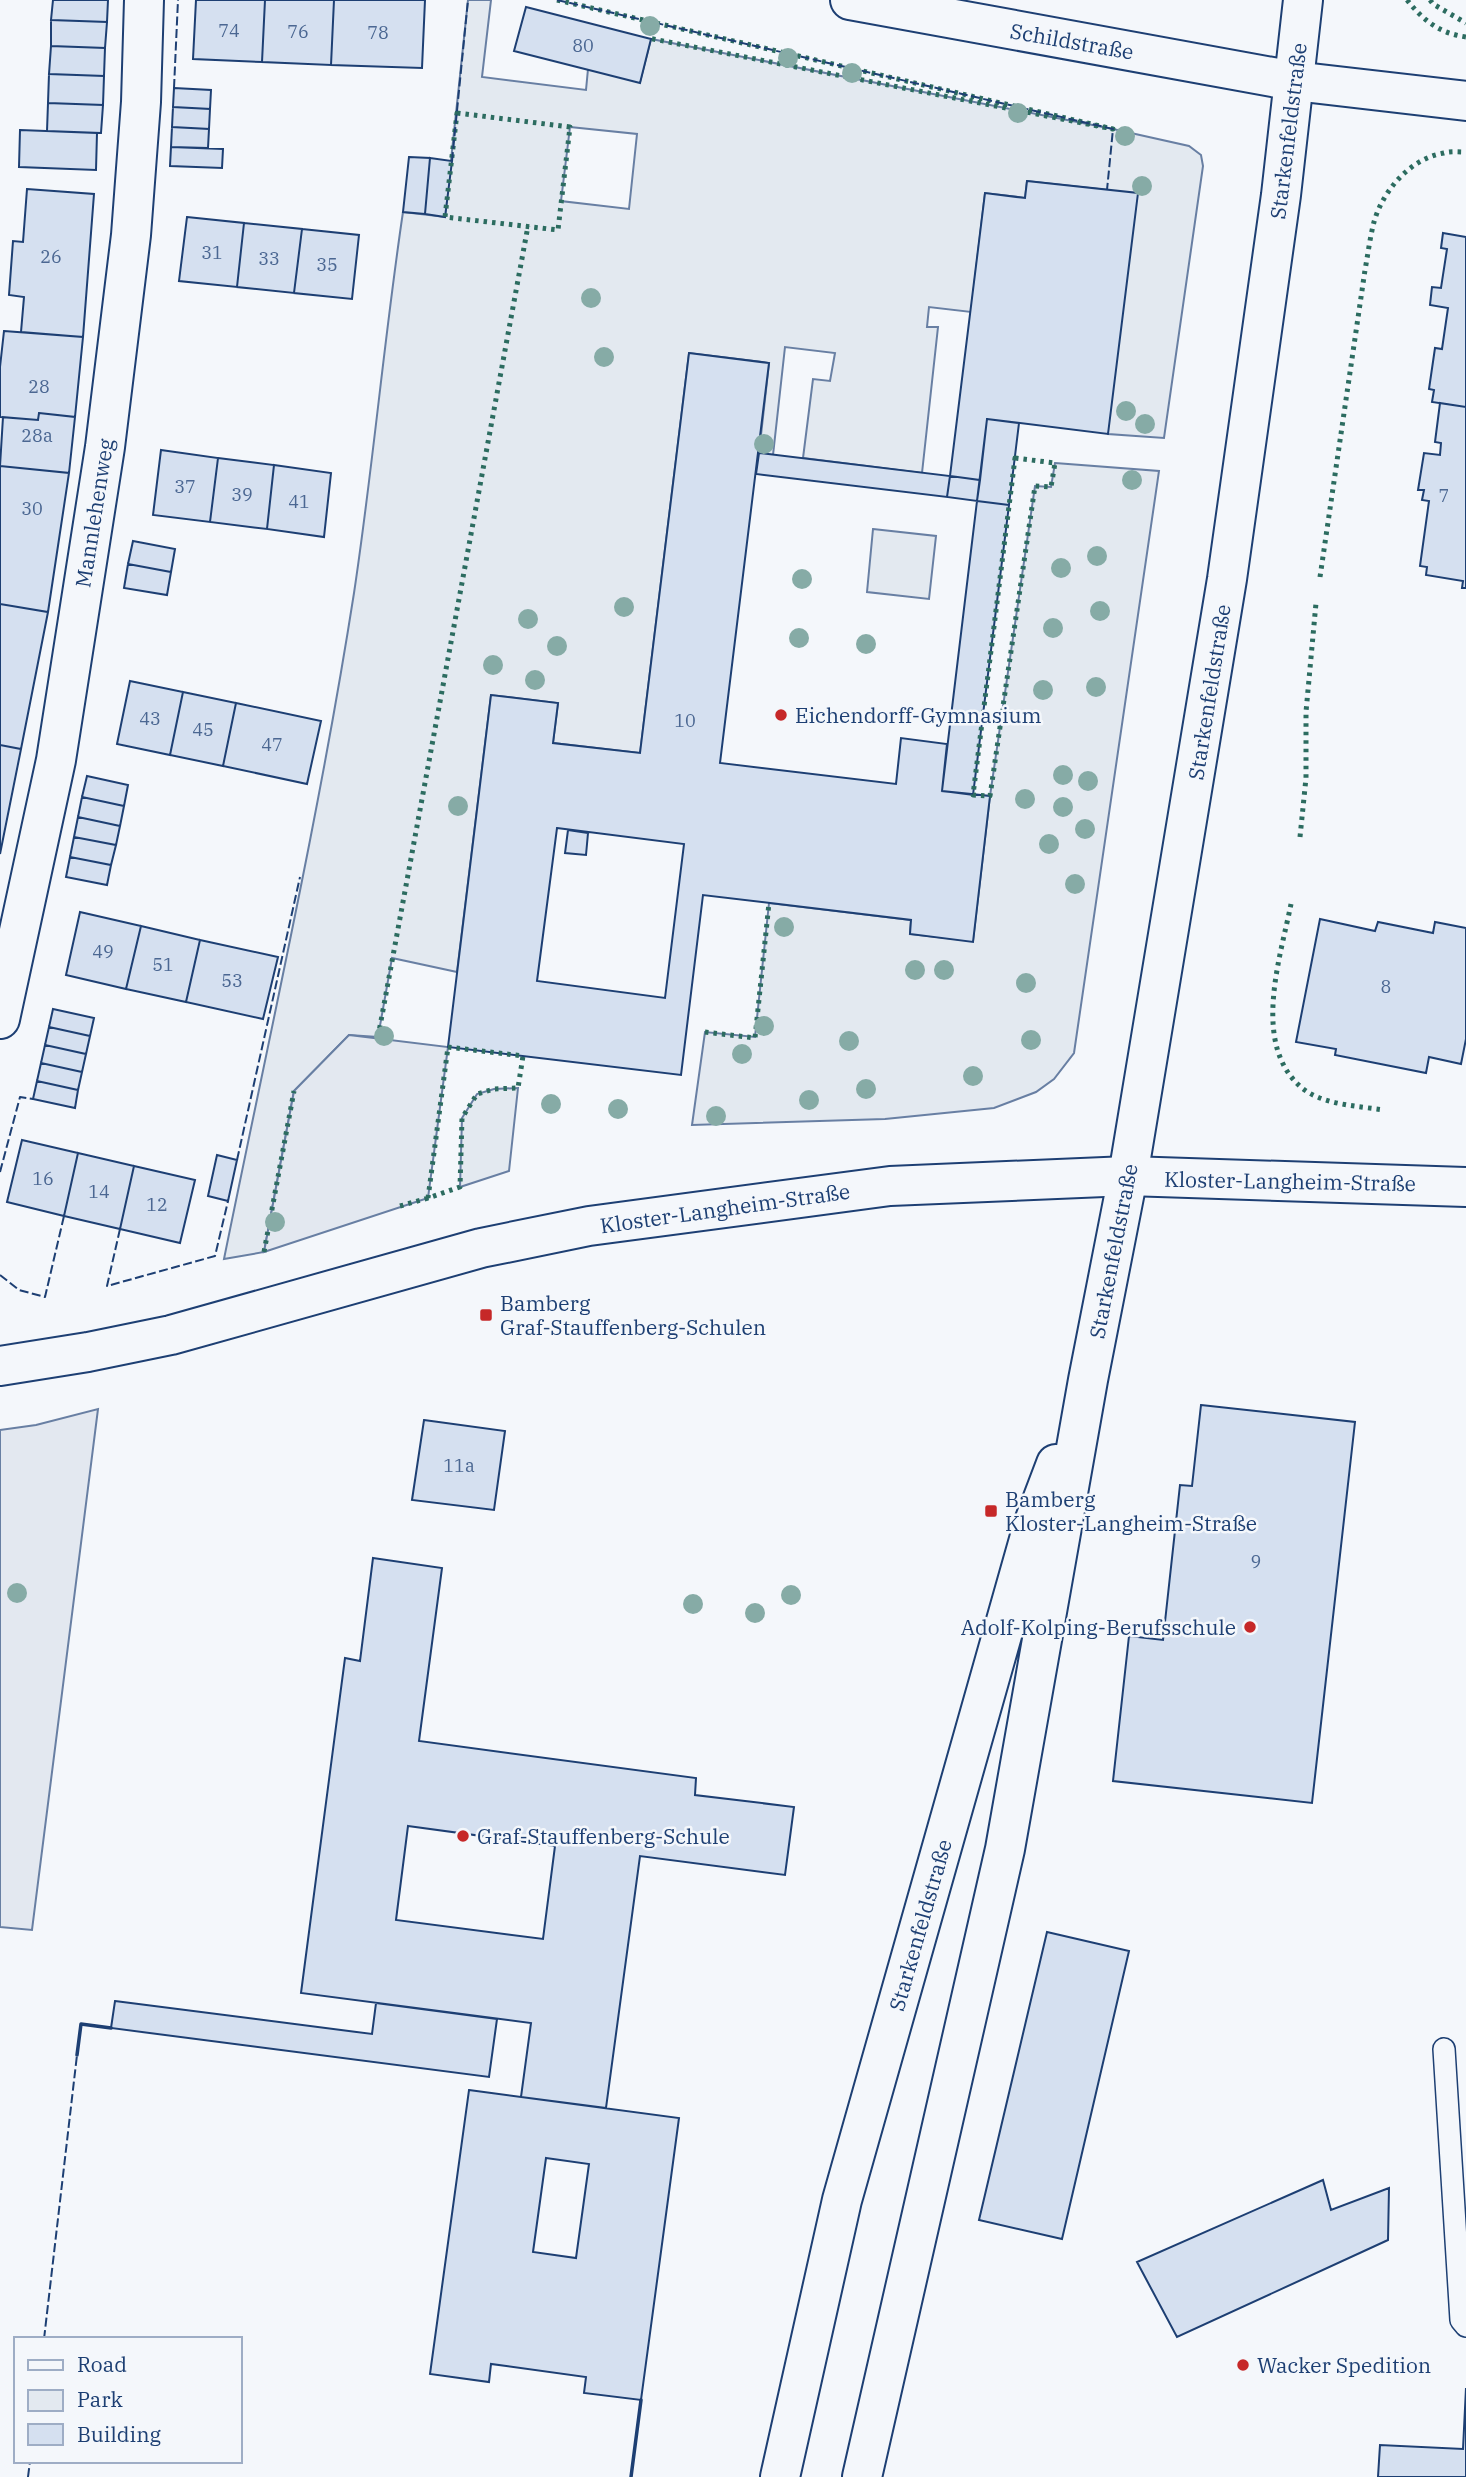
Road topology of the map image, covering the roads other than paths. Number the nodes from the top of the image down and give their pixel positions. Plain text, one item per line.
1 (144, 0) edge
2 (850, 0) edge
3 (1303, 0) edge
4 (1294, 81) junction
5 (1466, 101) edge
6 (0, 1019) edge
7 (1128, 1176) junction
8 (1466, 1186) edge
9 (0, 1366) edge
10 (1088, 1380) junction
11 (1444, 2049) dead end
12 (1466, 2326) edge
13 (780, 2477) edge
14 (862, 2477) edge

1 - 6 street, Mannlehenweg
2 - 4 street, Schildstraße
3 - 4 street, Starkenfeldstraße
4 - 5 street, Schildstraße
4 - 7 street, Starkenfeldstraße
7 - 8 street, Kloster-Langheim-Straße
7 - 9 street, Kloster-Langheim-Straße
7 - 10 street, Starkenfeldstraße
10 - 13 street, Starkenfeldstraße
10 - 14 street, Starkenfeldstraße
11 - 12 lane

